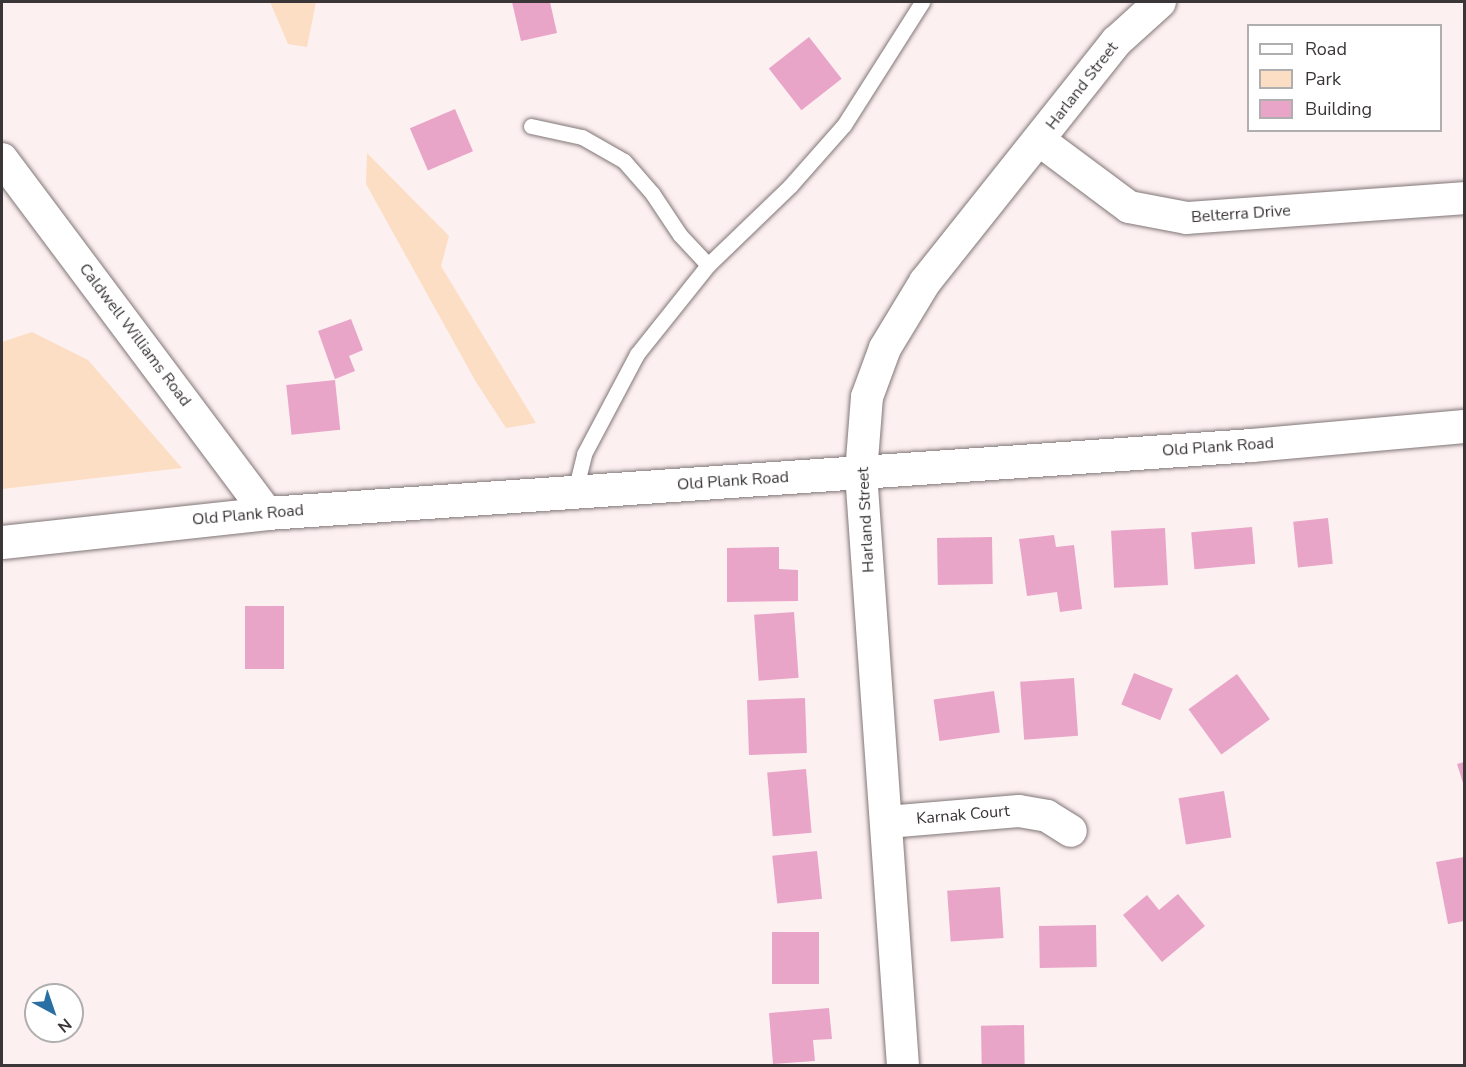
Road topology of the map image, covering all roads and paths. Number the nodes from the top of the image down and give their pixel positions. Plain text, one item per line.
1 (922, 2) edge
2 (1160, 2) edge
3 (531, 126) dead end
4 (1039, 140) junction
5 (2, 159) edge
6 (1464, 198) edge
7 (708, 266) junction
8 (1464, 426) edge
9 (861, 473) junction
10 (575, 491) junction
11 (267, 513) junction
12 (2, 542) edge
13 (887, 822) junction
14 (1071, 831) dead end
15 (903, 1065) edge

1 - 7 lane
2 - 4 street, Harland Street
3 - 7 lane
4 - 6 street, Belterra Drive
4 - 9 street, Harland Street
5 - 11 street, Caldwell Williams Road
7 - 10 lane
8 - 9 street, Old Plank Road
9 - 10 street, Old Plank Road
9 - 13 street, Harland Street
10 - 11 street, Old Plank Road
11 - 12 street, Old Plank Road
13 - 14 street, Karnak Court
13 - 15 street, Harland Street

